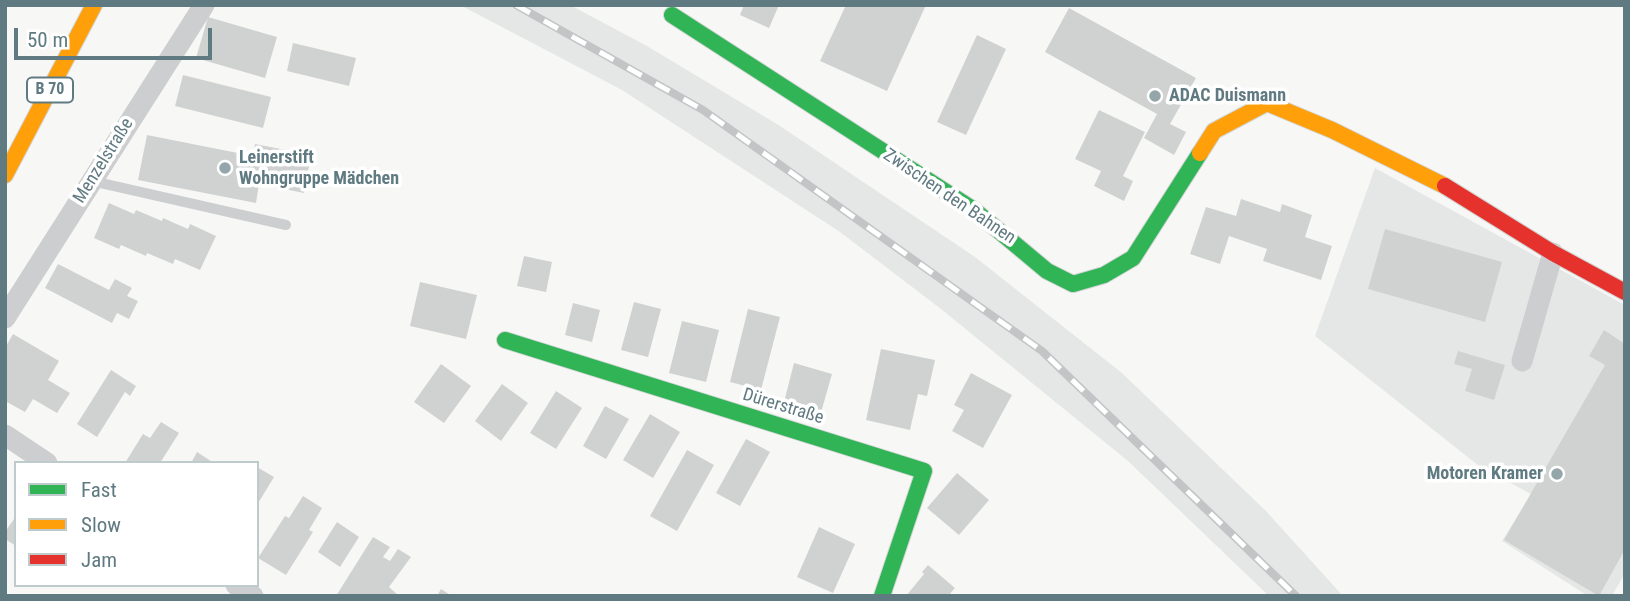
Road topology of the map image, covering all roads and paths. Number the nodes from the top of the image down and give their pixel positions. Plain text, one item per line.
1 (94, 5) edge
2 (204, 5) edge
3 (667, 10) edge
4 (5, 175) edge
5 (92, 181) junction
6 (286, 225) dead end
7 (1553, 253) junction
8 (1625, 292) edge
9 (5, 318) edge
10 (505, 340) dead end
11 (1522, 361) dead end
12 (5, 435) edge
13 (44, 461) edge
14 (882, 596) edge

1 - 4 street, B 70
2 - 5 street, Menzelstraße
3 - 7 street, Zwischen den Bahnen
5 - 6 lane
5 - 9 street, Menzelstraße
7 - 8 street, Zwischen den Bahnen
7 - 11 street
10 - 14 street, Dürerstraße
12 - 13 street

